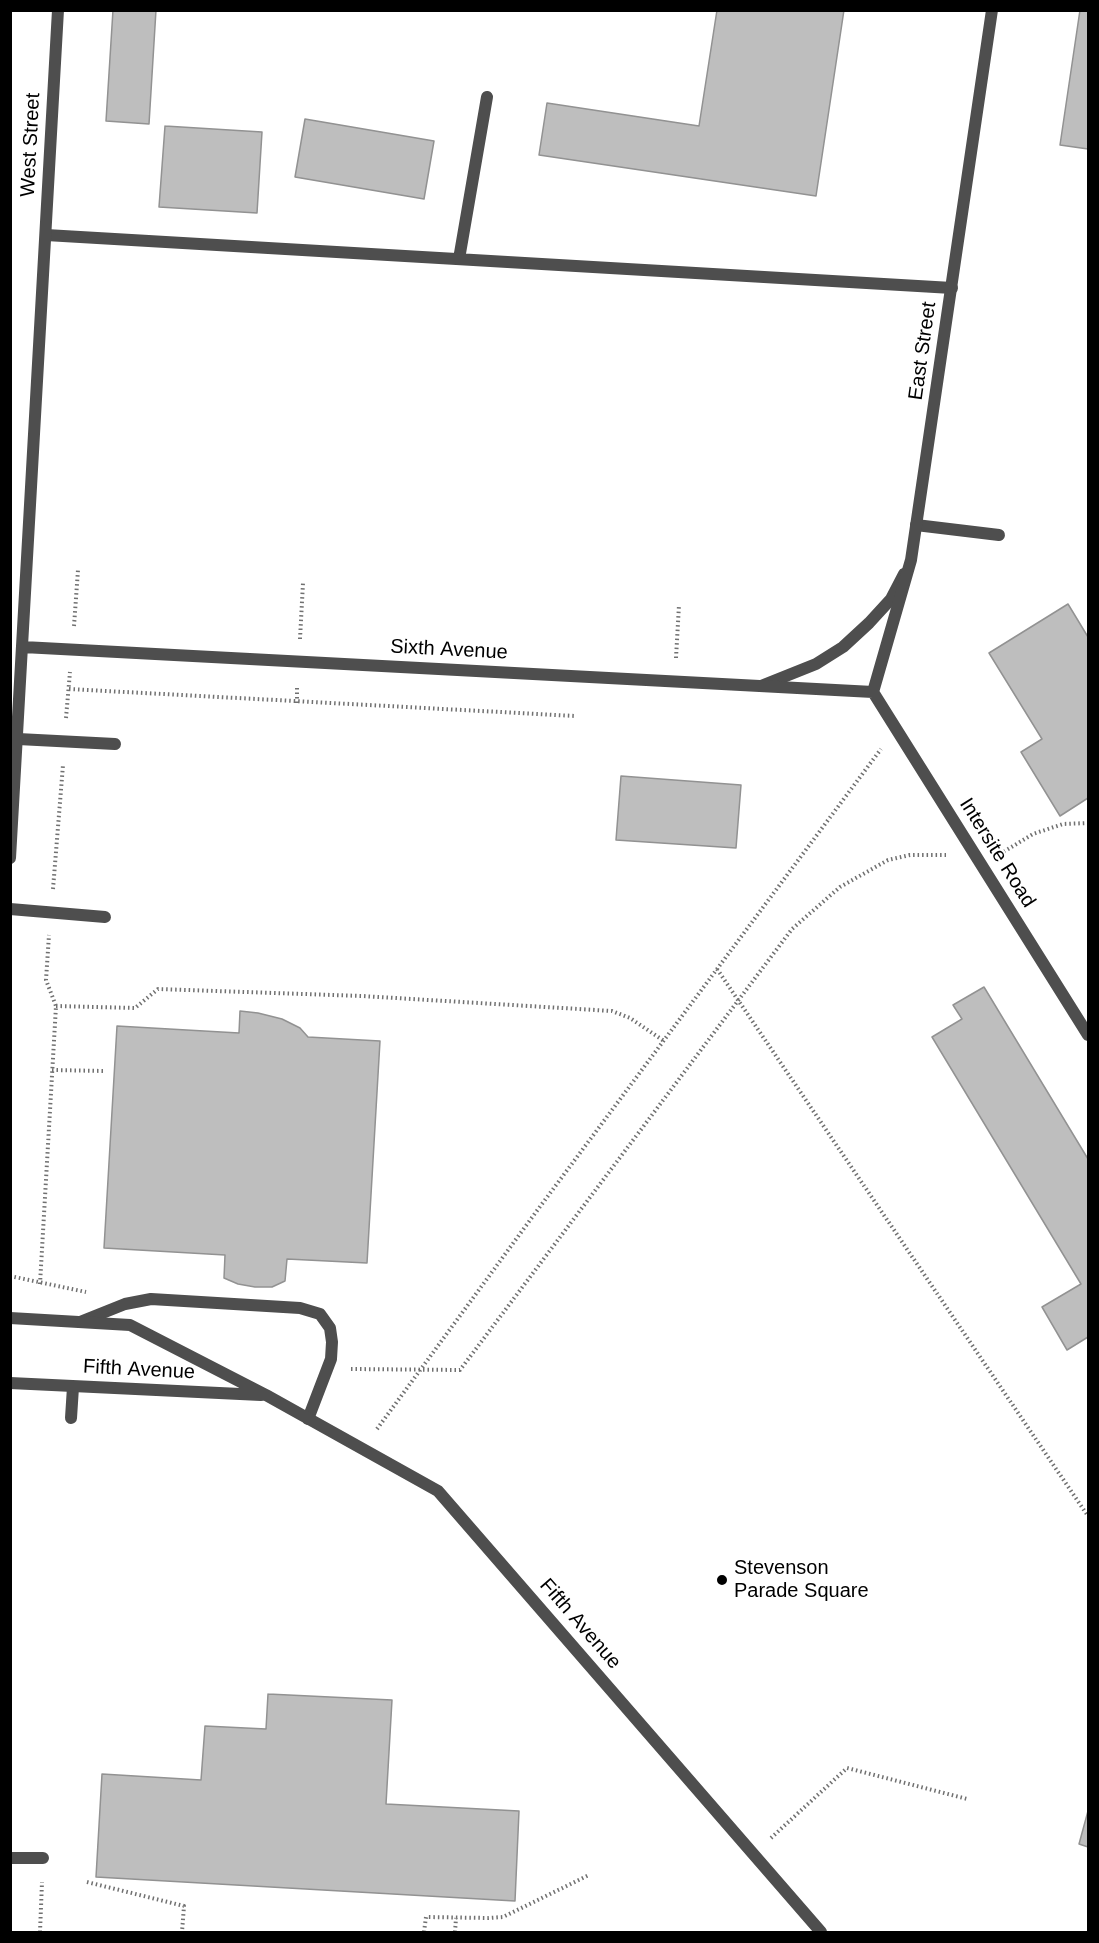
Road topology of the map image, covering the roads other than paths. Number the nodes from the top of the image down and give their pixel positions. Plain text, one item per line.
1 (58, 10) edge
2 (993, 10) edge
3 (487, 97) dead end
4 (46, 235) junction
5 (459, 259) junction
6 (952, 288) junction
7 (916, 525) junction
8 (999, 535) dead end
9 (911, 560) junction
10 (23, 647) junction
11 (761, 686) junction
12 (873, 692) junction
13 (18, 739) junction
14 (115, 744) dead end
15 (10, 858) edge
16 (10, 909) edge
17 (105, 917) dead end
18 (1089, 1035) edge
19 (10, 1318) edge
20 (80, 1322) junction
21 (10, 1383) edge
22 (73, 1387) junction
23 (266, 1395) junction
24 (71, 1418) dead end
25 (309, 1419) junction
26 (10, 1858) edge
27 (43, 1858) dead end
28 (821, 1932) edge

1 - 4 street, West Street
2 - 6 street, East Street
3 - 5 street
4 - 5 street
4 - 10 street, West Street
5 - 6 street
6 - 7 street, East Street
7 - 8 street
7 - 9 street, East Street
9 - 11 street
9 - 12 street, East Street
10 - 11 street, Sixth Avenue
10 - 13 street, West Street
11 - 12 street, Sixth Avenue
12 - 18 street, Intersite Road
13 - 14 street
13 - 15 street, West Street
16 - 17 street
19 - 20 street, Fifth Avenue
20 - 23 street, Fifth Avenue
20 - 25 street
21 - 22 street, Fifth Avenue
22 - 23 street, Fifth Avenue
22 - 24 street
23 - 25 street, Fifth Avenue
25 - 28 street, Fifth Avenue
26 - 27 street

